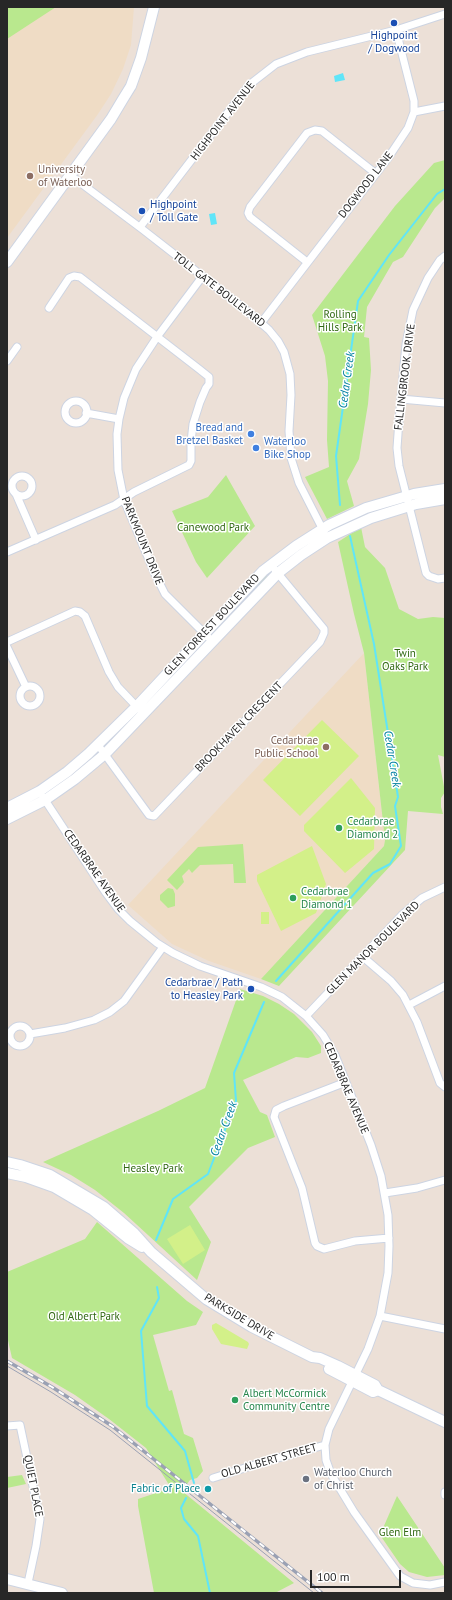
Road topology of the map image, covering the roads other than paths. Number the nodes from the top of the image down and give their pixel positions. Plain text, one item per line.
1 (147, 7) edge
2 (154, 7) edge
3 (445, 14) edge
4 (148, 28) junction
5 (396, 30) junction
6 (445, 106) edge
7 (414, 112) junction
8 (375, 173) junction
9 (70, 175) junction
10 (140, 227) junction
11 (445, 256) edge
12 (7, 262) edge
13 (307, 262) junction
14 (202, 277) junction
15 (49, 308) dead end
16 (261, 323) junction
17 (157, 337) junction
18 (17, 347) dead end
19 (7, 361) edge
20 (401, 399) junction
21 (445, 403) edge
22 (86, 414) dead end
23 (119, 419) junction
24 (445, 489) edge
25 (16, 494) dead end
26 (406, 495) junction
27 (445, 499) edge
28 (124, 500) junction
29 (409, 506) junction
30 (324, 533) junction
31 (36, 540) junction
32 (7, 552) edge
33 (274, 569) junction
34 (445, 578) edge
35 (205, 634) junction
36 (213, 641) junction
37 (7, 642) edge
38 (7, 647) edge
39 (26, 687) dead end
40 (140, 710) junction
41 (98, 745) junction
42 (105, 754) junction
43 (43, 796) junction
44 (7, 808) edge
45 (7, 819) edge
46 (445, 887) edge
47 (162, 947) junction
48 (363, 957) junction
49 (445, 986) edge
50 (408, 1005) junction
51 (306, 1016) junction
52 (30, 1034) dead end
53 (346, 1082) junction
54 (445, 1087) edge
55 (7, 1162) edge
56 (7, 1173) edge
57 (445, 1180) edge
58 (385, 1193) junction
59 (389, 1238) junction
60 (151, 1252) junction
61 (380, 1316) junction
62 (445, 1329) edge
63 (354, 1378) junction
64 (445, 1422) edge
65 (7, 1426) edge
66 (325, 1445) junction
67 (213, 1478) dead end
68 (7, 1579) edge
69 (445, 1582) edge
70 (28, 1584) junction
71 (62, 1593) edge

1 - 4 street
2 - 4 street
3 - 5 street, HIGHPOINT AVENUE
4 - 9 street
5 - 7 street, DOGWOOD LANE
5 - 10 street, HIGHPOINT AVENUE
6 - 7 street
7 - 8 street, DOGWOOD LANE
8 - 13 street, DOGWOOD LANE
8 - 13 street
9 - 10 street, TOLL GATE BOULEVARD
9 - 12 street
10 - 14 street, TOLL GATE BOULEVARD
11 - 20 street, FALLINGBROOK DRIVE
13 - 16 street, DOGWOOD LANE
14 - 16 street, TOLL GATE BOULEVARD
14 - 17 street, PARKMOUNT DRIVE
15 - 17 street
16 - 30 street, TOLL GATE BOULEVARD
17 - 23 street, PARKMOUNT DRIVE
17 - 28 street
18 - 19 street
20 - 21 street
20 - 26 street, FALLINGBROOK DRIVE
22 - 23 street
23 - 28 street, PARKMOUNT DRIVE
24 - 26 street, GLEN FORREST BOULEVARD
25 - 31 street
26 - 29 street, FALLINGBROOK DRIVE
26 - 30 street, GLEN FORREST BOULEVARD
27 - 29 street, GLEN FORREST BOULEVARD
28 - 31 street
28 - 35 street, PARKMOUNT DRIVE
29 - 30 street, GLEN FORREST BOULEVARD
29 - 34 street, FALLINGBROOK DRIVE
30 - 33 street, GLEN FORREST BOULEVARD
31 - 32 street
33 - 35 street, GLEN FORREST BOULEVARD
33 - 36 street, GLEN FORREST BOULEVARD
33 - 42 street, BROOKHAVEN CRESCENT
35 - 36 street, PARKMOUNT DRIVE
35 - 40 street, GLEN FORREST BOULEVARD
36 - 40 street, GLEN FORREST BOULEVARD
37 - 40 street
38 - 39 street
40 - 41 street, GLEN FORREST BOULEVARD
40 - 42 street, GLEN FORREST BOULEVARD
41 - 42 street, BROOKHAVEN CRESCENT
41 - 43 street, GLEN FORREST BOULEVARD
42 - 43 street, GLEN FORREST BOULEVARD
43 - 44 street, GLEN FORREST BOULEVARD
43 - 45 street, GLEN FORREST BOULEVARD
43 - 47 street, CEDARBRAE AVENUE
46 - 48 street, GLEN MANOR BOULEVARD
47 - 51 street, CEDARBRAE AVENUE
47 - 52 street
48 - 50 street
48 - 51 street, GLEN MANOR BOULEVARD
49 - 50 street
50 - 54 street
51 - 53 street, CEDARBRAE AVENUE
53 - 58 street, CEDARBRAE AVENUE
53 - 59 street
55 - 60 street, PARKSIDE DRIVE
56 - 60 street, PARKSIDE DRIVE
57 - 58 street
58 - 59 street, CEDARBRAE AVENUE
59 - 61 street, CEDARBRAE AVENUE
60 - 63 street, PARKSIDE DRIVE
61 - 62 street
61 - 63 street, CEDARBRAE AVENUE
63 - 64 street, PARKSIDE DRIVE
63 - 66 street, CEDARBRAE AVENUE
65 - 70 street, QUIET PLACE
66 - 67 street, OLD ALBERT STREET
66 - 69 street
68 - 70 street
70 - 71 street

